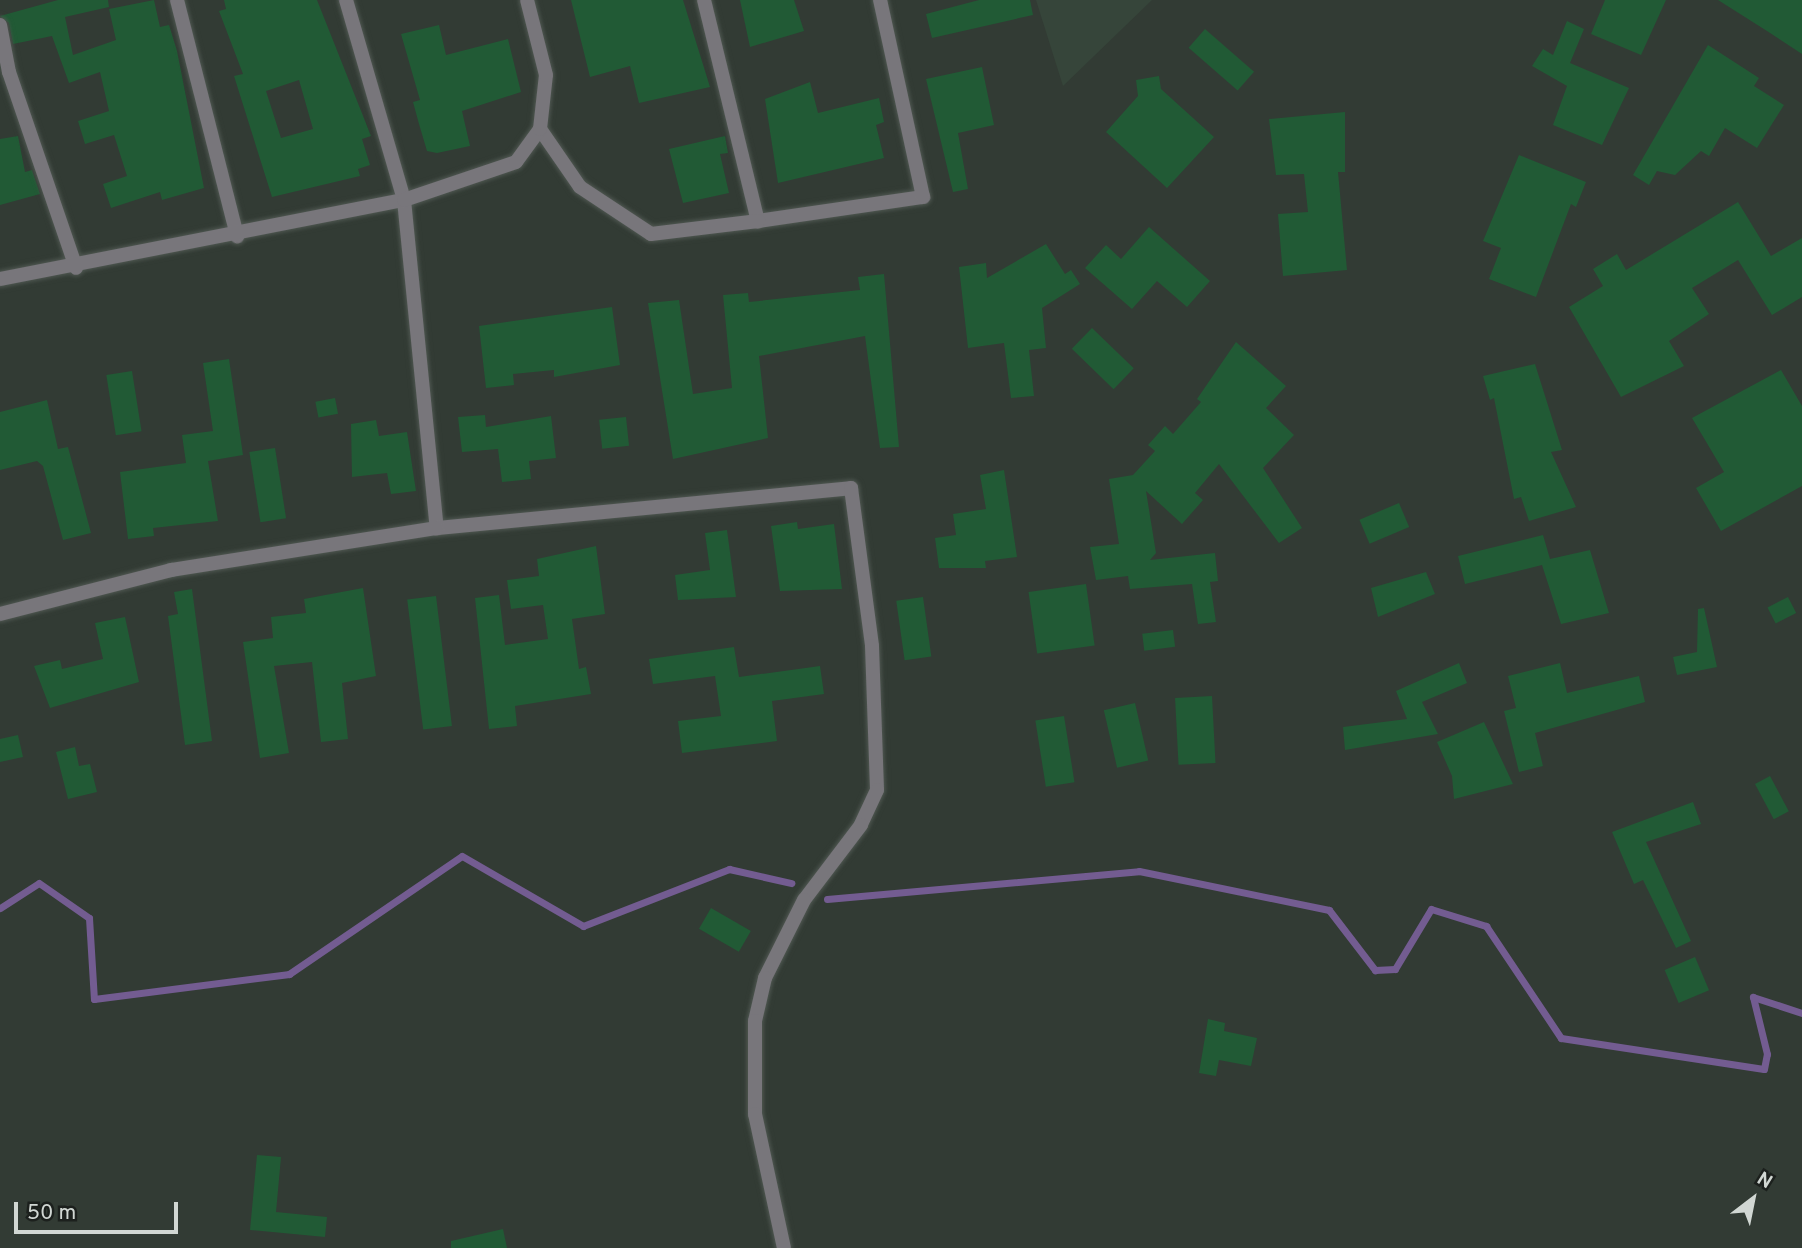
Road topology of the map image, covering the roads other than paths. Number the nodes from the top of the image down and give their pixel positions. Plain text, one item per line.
1 (177, 0) edge
2 (346, 0) edge
3 (527, 0) edge
4 (704, 0) edge
5 (880, 0) edge
6 (0, 25) edge
7 (540, 129) junction
8 (404, 200) junction
9 (758, 221) junction
10 (237, 236) junction
11 (76, 268) junction
12 (0, 279) edge
13 (437, 528) junction
14 (0, 614) edge
15 (784, 1248) edge

1 - 10 street
2 - 8 street
3 - 7 street
4 - 9 street
5 - 9 street
6 - 11 street
7 - 8 street
7 - 9 street
8 - 10 street
8 - 13 street
10 - 11 street
11 - 12 street
13 - 14 street
13 - 15 street

